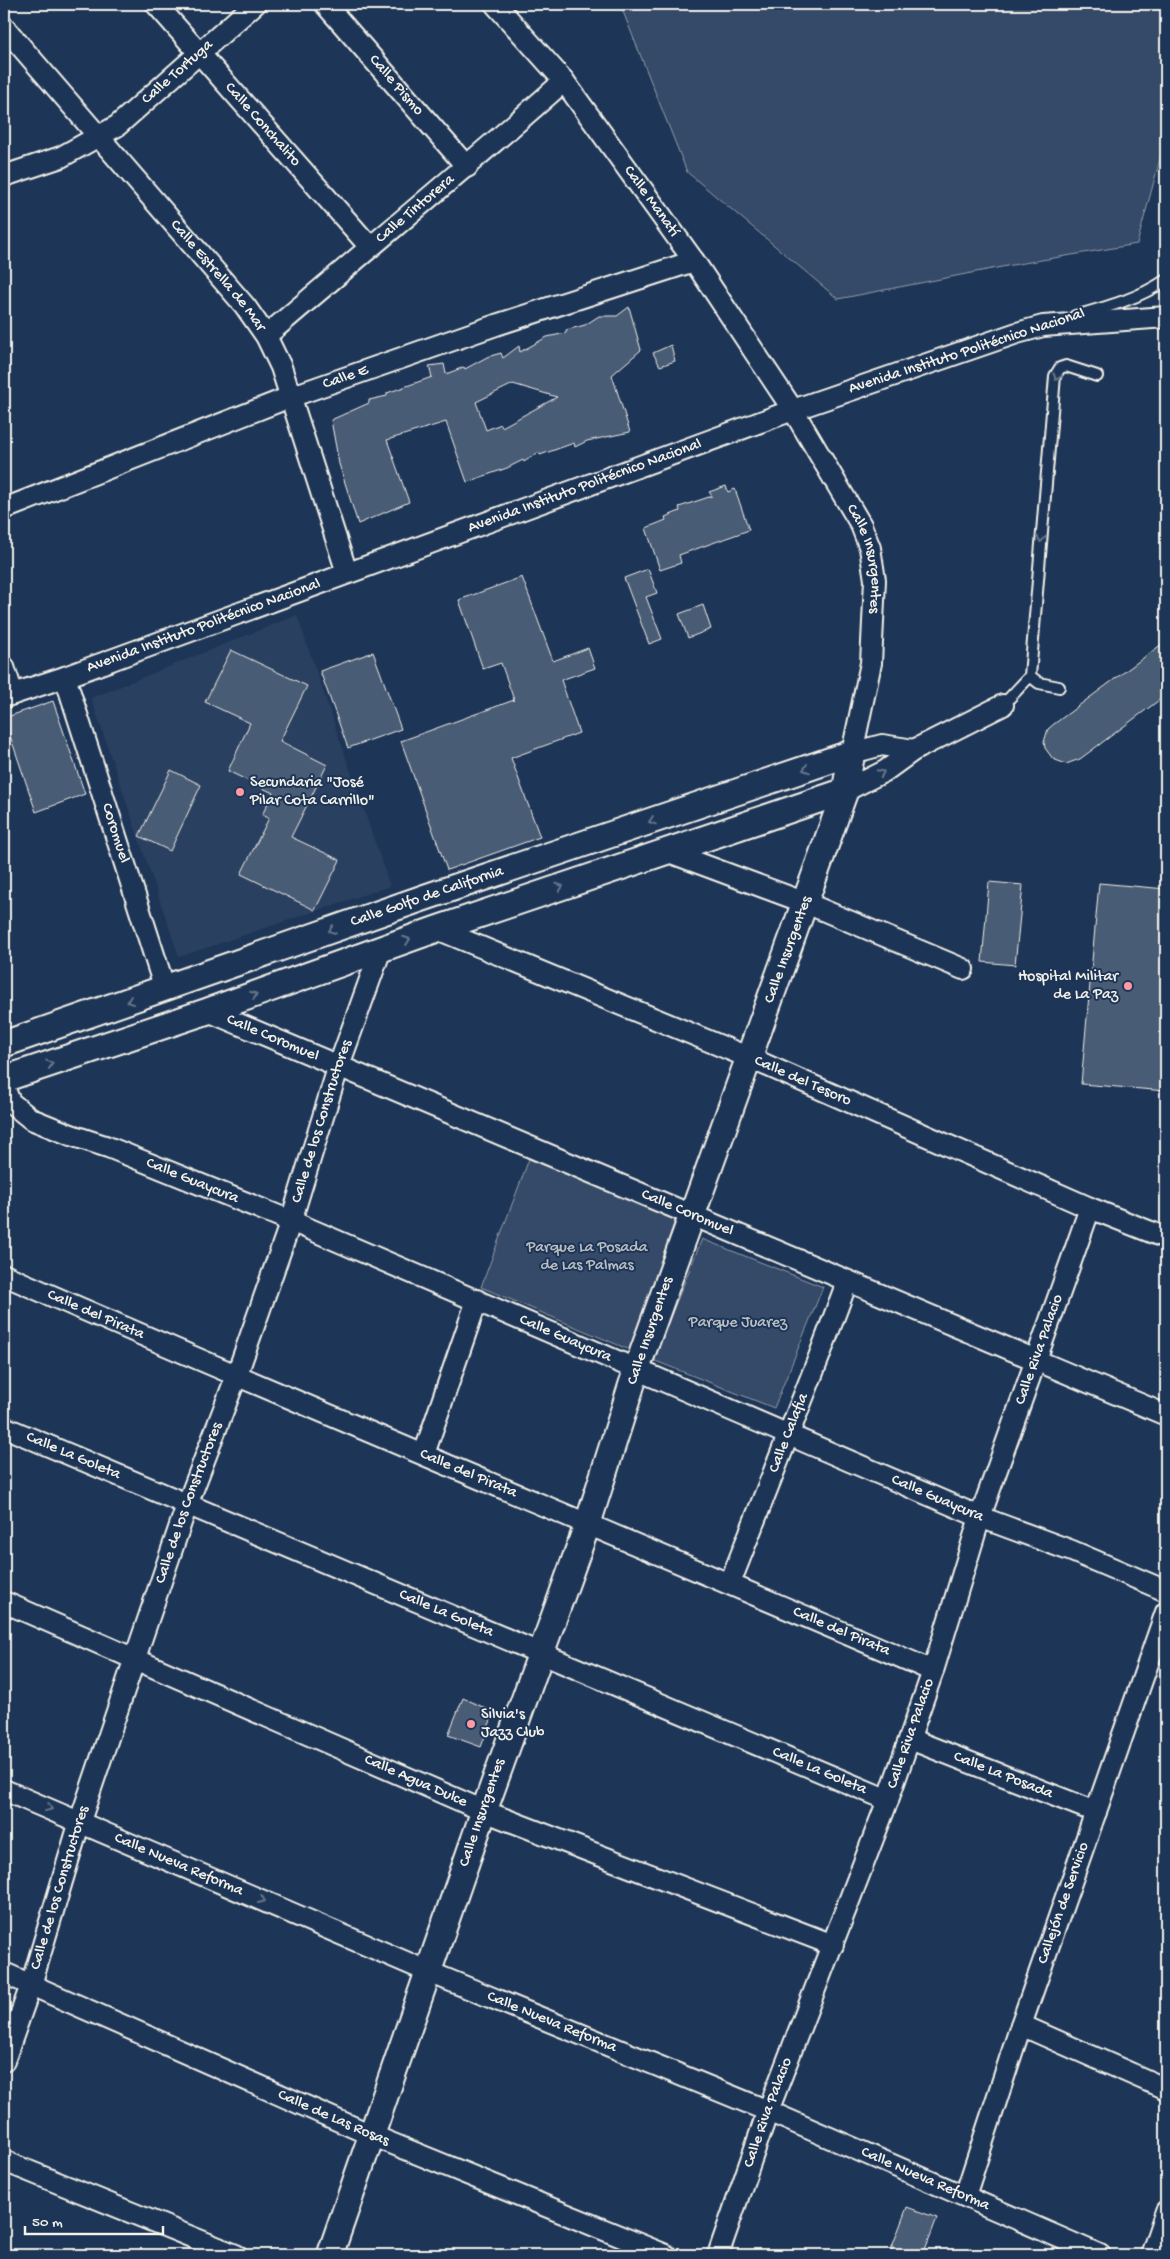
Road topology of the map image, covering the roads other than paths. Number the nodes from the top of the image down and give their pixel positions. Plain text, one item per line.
1 (156, 4) edge
2 (255, 4) edge
3 (324, 4) edge
4 (495, 4) edge
5 (4, 27) edge
6 (199, 53) junction
7 (564, 81) junction
8 (99, 138) junction
9 (467, 167) junction
10 (4, 176) edge
11 (370, 247) junction
12 (694, 260) junction
13 (1166, 280) edge
14 (1166, 317) edge
15 (1043, 326) junction
16 (266, 336) junction
17 (1097, 376) dead end
18 (290, 397) junction
19 (793, 410) junction
20 (4, 509) edge
21 (347, 573) junction
22 (4, 667) edge
23 (1030, 676) junction
24 (66, 677) junction
25 (1058, 686) dead end
26 (9, 696) edge
27 (1002, 705) joint
28 (914, 750) junction
29 (852, 753) junction
30 (846, 790) junction
31 (666, 851) junction
32 (426, 897) junction
33 (806, 904) junction
34 (437, 929) junction
35 (381, 949) junction
36 (963, 969) dead end
37 (166, 989) junction
38 (208, 1011) junction
39 (4, 1044) edge
40 (750, 1058) junction
41 (338, 1068) junction
42 (4, 1079) edge
43 (4, 1087) edge
44 (1090, 1208) junction
45 (692, 1215) junction
46 (291, 1221) junction
47 (1166, 1238) edge
48 (4, 1275) edge
49 (847, 1282) junction
50 (477, 1300) junction
51 (1035, 1360) junction
52 (637, 1368) junction
53 (236, 1377) junction
54 (1166, 1415) edge
55 (4, 1427) edge
56 (787, 1435) junction
57 (424, 1454) junction
58 (187, 1505) junction
59 (980, 1517) junction
60 (588, 1523) junction
61 (730, 1584) junction
62 (1166, 1591) edge
63 (4, 1602) edge
64 (1166, 1612) edge
65 (540, 1653) junction
66 (135, 1658) junction
67 (933, 1671) junction
68 (910, 1739) junction
69 (4, 1790) edge
70 (888, 1800) junction
71 (484, 1811) junction
72 (1096, 1812) junction
73 (80, 1821) junction
74 (833, 1945) junction
75 (428, 1972) junction
76 (4, 1974) edge
77 (31, 1986) junction
78 (1021, 2025) junction
79 (4, 2061) edge
80 (1166, 2088) edge
81 (768, 2111) junction
82 (371, 2135) junction
83 (4, 2161) edge
84 (965, 2196) junction
85 (1166, 2211) edge
86 (236, 2255) edge
87 (330, 2255) edge
88 (666, 2255) edge
89 (718, 2255) edge
90 (1100, 2255) edge
91 (1151, 2255) edge

1 - 6 street, Calle Conchalito
2 - 6 street, Calle Tortuga
3 - 9 street, Calle Pismo
4 - 7 street, Calle Manatí
5 - 8 street, Calle Estrella de Mar
6 - 8 street, Calle Tortuga
6 - 11 street, Calle Conchalito
7 - 9 street, Calle Tintorera
7 - 12 street, Calle Manatí
8 - 10 street, Calle Tortuga
8 - 16 street, Calle Estrella de Mar
9 - 11 street, Calle Tintorera
11 - 16 street, Calle Tintorera
12 - 18 street, Calle E
12 - 19 street, Calle Manatí
13 - 15 lane, Avenida Instituto Politécnico Nacional
14 - 15 street
15 - 19 street, Avenida Instituto Politécnico Nacional
16 - 18 street, Calle Estrella de Mar
17 -> 23 lane
18 - 20 street, Calle E
18 - 21 street, Calle Estrella de Mar
19 - 21 street, Avenida Instituto Politécnico Nacional
19 - 29 street, Calle Insurgentes
21 - 24 street, Avenida Instituto Politécnico Nacional
22 - 26 street
23 - 25 lane
23 - 27 lane
24 - 26 street, Avenida Instituto Politécnico Nacional
24 - 37 street, Coromuel
27 - 28 street
28 - 29 street
30 -> 28 street
29 - 30 street, Calle Insurgentes
29 -> 32 street, Calle Golfo de California
30 - 31 street, Calle Golfo de California
30 - 33 street, Calle Insurgentes
31 - 33 street
34 -> 31 street, Calle Golfo de California
32 - 34 street
32 -> 37 street, Calle Golfo de California
33 - 36 street
33 - 40 street, Calle Insurgentes
35 -> 34 street, Calle Golfo de California
34 - 40 street, Calle del Tesoro
38 -> 35 street, Calle Golfo de California
35 - 41 street, Calle de los Constructores
37 - 38 street
37 -> 39 street, Calle Golfo de California
38 - 41 street, Calle Coromuel
42 -> 38 street, Calle Golfo de California
40 - 44 street, Calle del Tesoro
40 - 45 street, Calle Insurgentes
41 - 45 street, Calle Coromuel
41 - 46 street, Calle de los Constructores
43 - 46 street, Calle Guaycura
44 - 47 street, Calle del Tesoro
44 - 51 street, Calle Riva Palacio
45 - 49 street, Calle Coromuel
45 - 52 street, Calle Insurgentes
46 - 50 street, Calle Guaycura
46 - 53 street, Calle de los Constructores
48 - 53 street, Calle del Pirata
49 - 51 street, Calle Coromuel
49 - 56 street, Calle Calafia
50 - 52 street, Calle Guaycura
50 - 57 street
51 - 54 street, Calle Coromuel
51 - 59 street, Calle Riva Palacio
52 - 56 street, Calle Guaycura
52 - 60 street, Calle Insurgentes
53 - 57 street, Calle del Pirata
53 - 58 street, Calle de los Constructores
55 - 58 street, Calle La Goleta
56 - 59 street, Calle Guaycura
56 - 61 street, Calle Calafia
57 - 60 street, Calle del Pirata
58 - 65 street, Calle La Goleta
58 - 66 street, Calle de los Constructores
59 - 62 street, Calle Guaycura
59 - 67 street, Calle Riva Palacio
60 - 61 street, Calle del Pirata
60 - 65 street, Calle Insurgentes
61 - 67 street, Calle del Pirata
63 - 66 street, Calle Agua Dulce
64 - 72 street, Callejón de Servicio
65 - 70 street, Calle La Goleta
65 - 71 street, Calle Insurgentes
66 - 71 street, Calle Agua Dulce
66 - 73 street, Calle de los Constructores
67 - 68 street, Calle Riva Palacio
68 - 70 street, Calle Riva Palacio
68 - 72 street, Calle La Posada
69 -> 73 street, Calle Nueva Reforma
70 - 74 street, Calle Riva Palacio
71 - 74 street, Calle Agua Dulce
71 - 75 street, Calle Insurgentes
72 - 78 street, Callejón de Servicio
73 -> 75 street, Calle Nueva Reforma
73 - 77 street, Calle de los Constructores
74 - 81 street, Calle Riva Palacio
75 - 81 street, Calle Nueva Reforma
75 - 82 street, Calle Insurgentes
76 - 77 street, Calle de Las Rosas
77 - 79 street, Calle de los Constructores
77 - 82 street, Calle de Las Rosas
78 - 80 street
78 - 84 street, Callejón de Servicio
81 - 84 street, Calle Nueva Reforma
81 - 89 street, Calle Riva Palacio
82 - 87 street, Calle Insurgentes
82 - 88 street, Calle de Las Rosas
83 - 86 street
84 - 90 street, Calle Nueva Reforma
85 - 91 street

